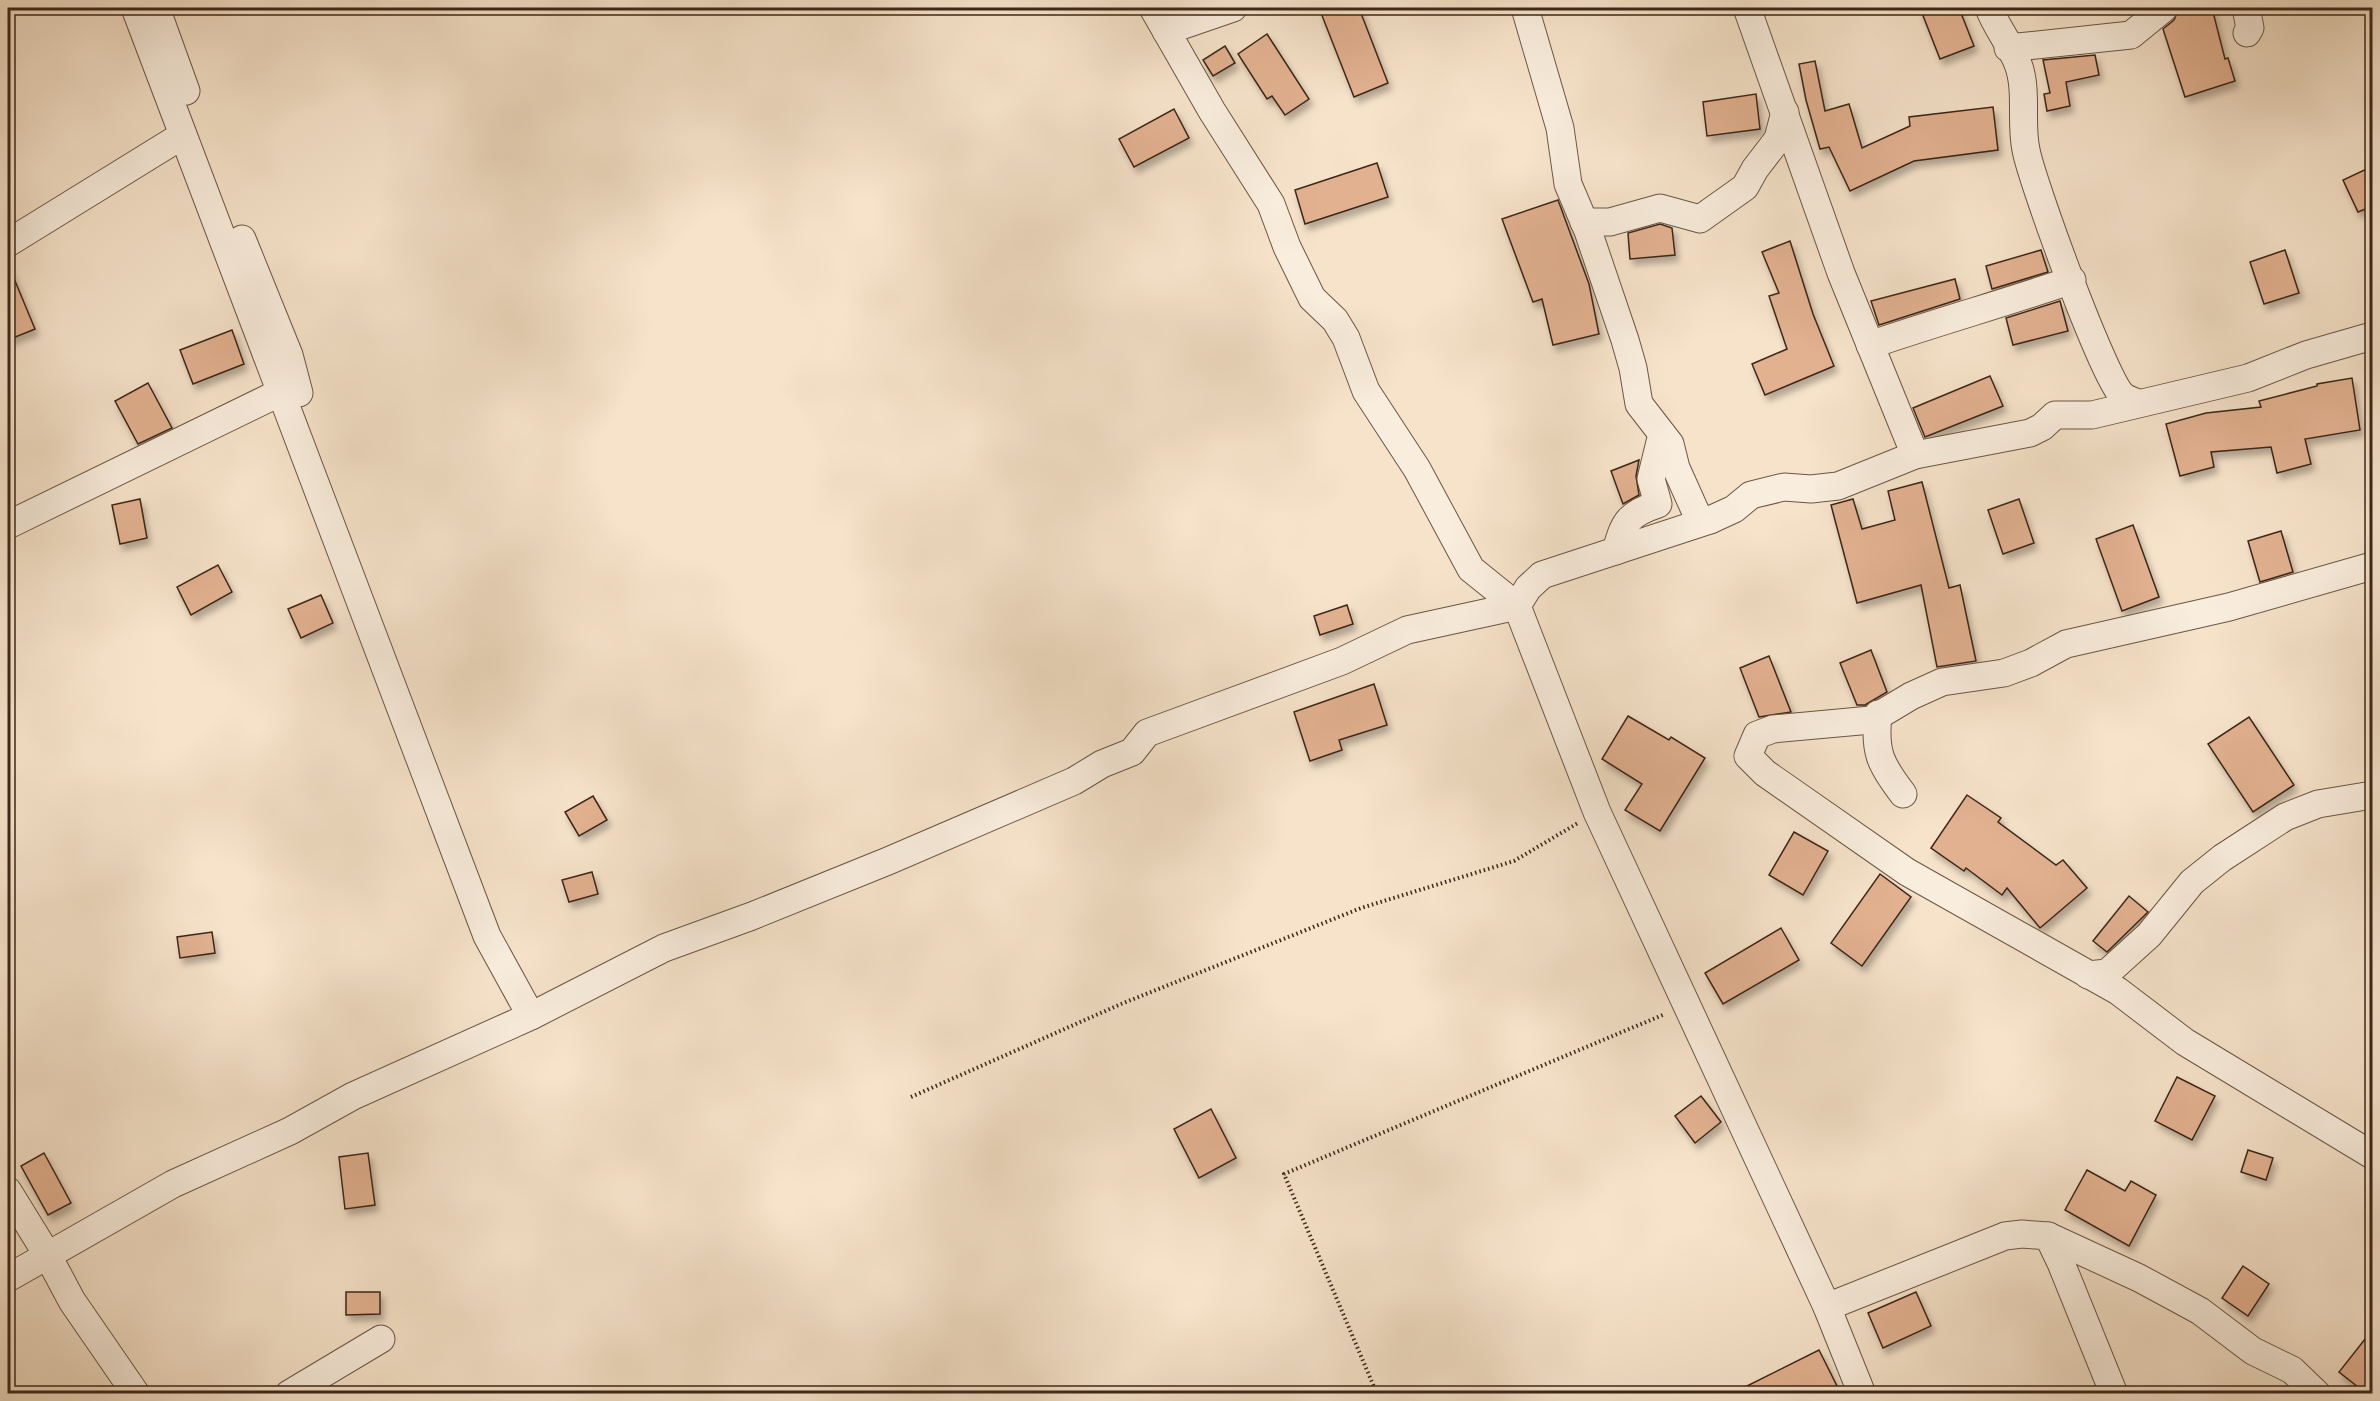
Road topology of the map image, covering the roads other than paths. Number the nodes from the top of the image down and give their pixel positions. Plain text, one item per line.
1 (135, 8) edge
2 (156, 8) edge
3 (1154, 8) edge
4 (1233, 8) edge
5 (1525, 8) edge
6 (1747, 8) edge
7 (1989, 8) edge
8 (2164, 8) edge
9 (1166, 31) junction
10 (2008, 48) junction
11 (1785, 112) junction
12 (183, 135) junction
13 (1584, 222) junction
14 (8, 243) edge
15 (2072, 280) junction
16 (2373, 336) edge
17 (1870, 345) junction
18 (290, 392) junction
19 (2138, 404) junction
20 (1662, 434) junction
21 (1915, 455) junction
22 (1710, 520) junction
23 (8, 525) edge
24 (1616, 551) junction
25 (2373, 566) edge
26 (1517, 606) junction
27 (1878, 714) junction
28 (1903, 794) dead end
29 (2373, 795) edge
30 (2088, 975) junction
31 (531, 1016) junction
32 (2373, 1155) edge
33 (8, 1191) edge
34 (2048, 1236) junction
35 (48, 1256) junction
36 (8, 1278) edge
37 (1827, 1306) junction
38 (381, 1339) dead end
39 (136, 1394) edge
40 (289, 1394) edge
41 (1862, 1394) edge
42 (2114, 1394) edge
43 (2317, 1394) edge

1 - 12 street
2 - 18 street
3 - 9 street
4 - 9 street
5 - 13 street
6 - 11 street
7 - 10 street
8 - 10 street
9 - 26 street
10 - 15 street
11 - 13 street
11 - 17 street
12 - 14 street
12 - 18 street
13 - 20 street
15 - 17 street
15 - 19 street
16 - 19 street
17 - 21 street
18 - 23 street
18 - 31 street
19 - 21 street
20 - 22 street
20 - 24 street
21 - 22 street
22 - 24 street
24 - 26 street
25 - 27 street
26 - 31 street
26 - 37 street
27 - 28 street
27 - 30 street
29 - 30 street
30 - 32 street
31 - 35 street
33 - 35 street
34 - 37 street
34 - 42 street
34 - 43 street
35 - 36 street
35 - 39 street
37 - 41 street
38 - 40 street

